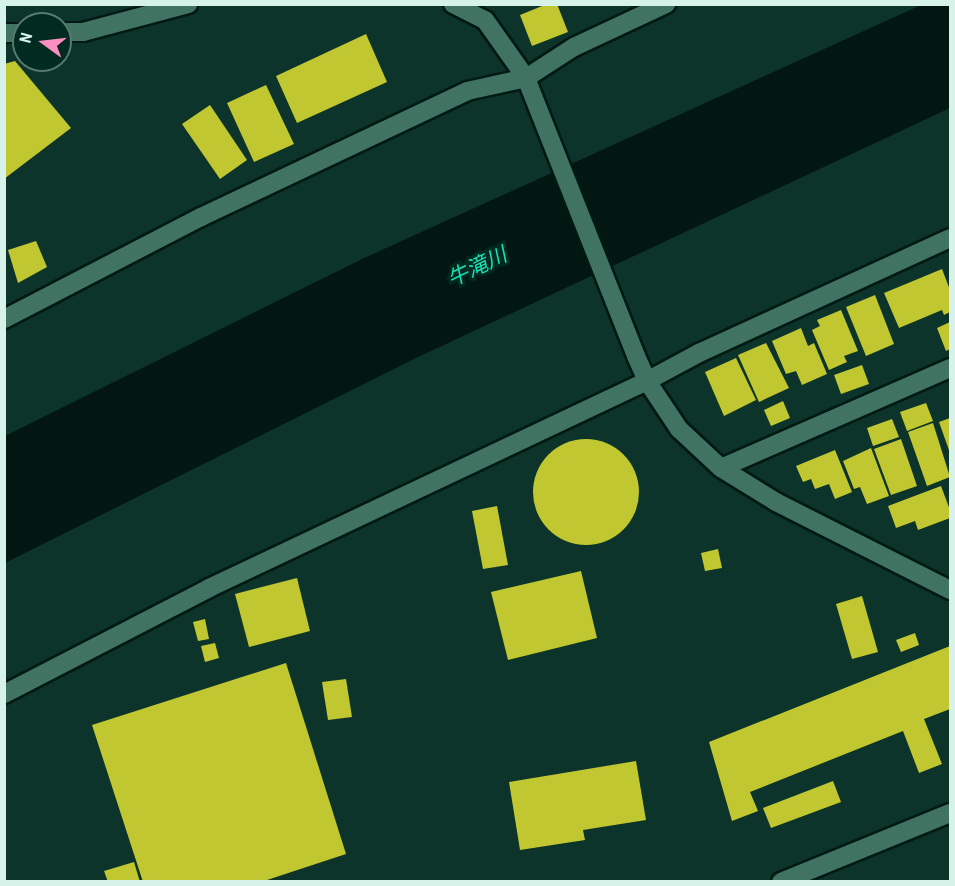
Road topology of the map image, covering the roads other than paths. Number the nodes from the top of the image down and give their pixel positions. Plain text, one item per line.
1 (188, 4) edge
2 (453, 4) edge
3 (666, 4) edge
4 (484, 12) edge
5 (72, 32) edge
6 (526, 78) junction
7 (951, 238) edge
8 (4, 319) edge
9 (951, 368) edge
10 (647, 381) junction
11 (721, 468) junction
12 (951, 590) edge
13 (4, 694) edge
14 (951, 813) edge
15 (781, 882) edge

1 - 5 street
2 - 4 street
3 - 6 street
4 - 6 street
6 - 8 street
6 - 10 street
7 - 10 street
9 - 11 street
10 - 11 street
10 - 13 street
11 - 12 street
14 - 15 street

